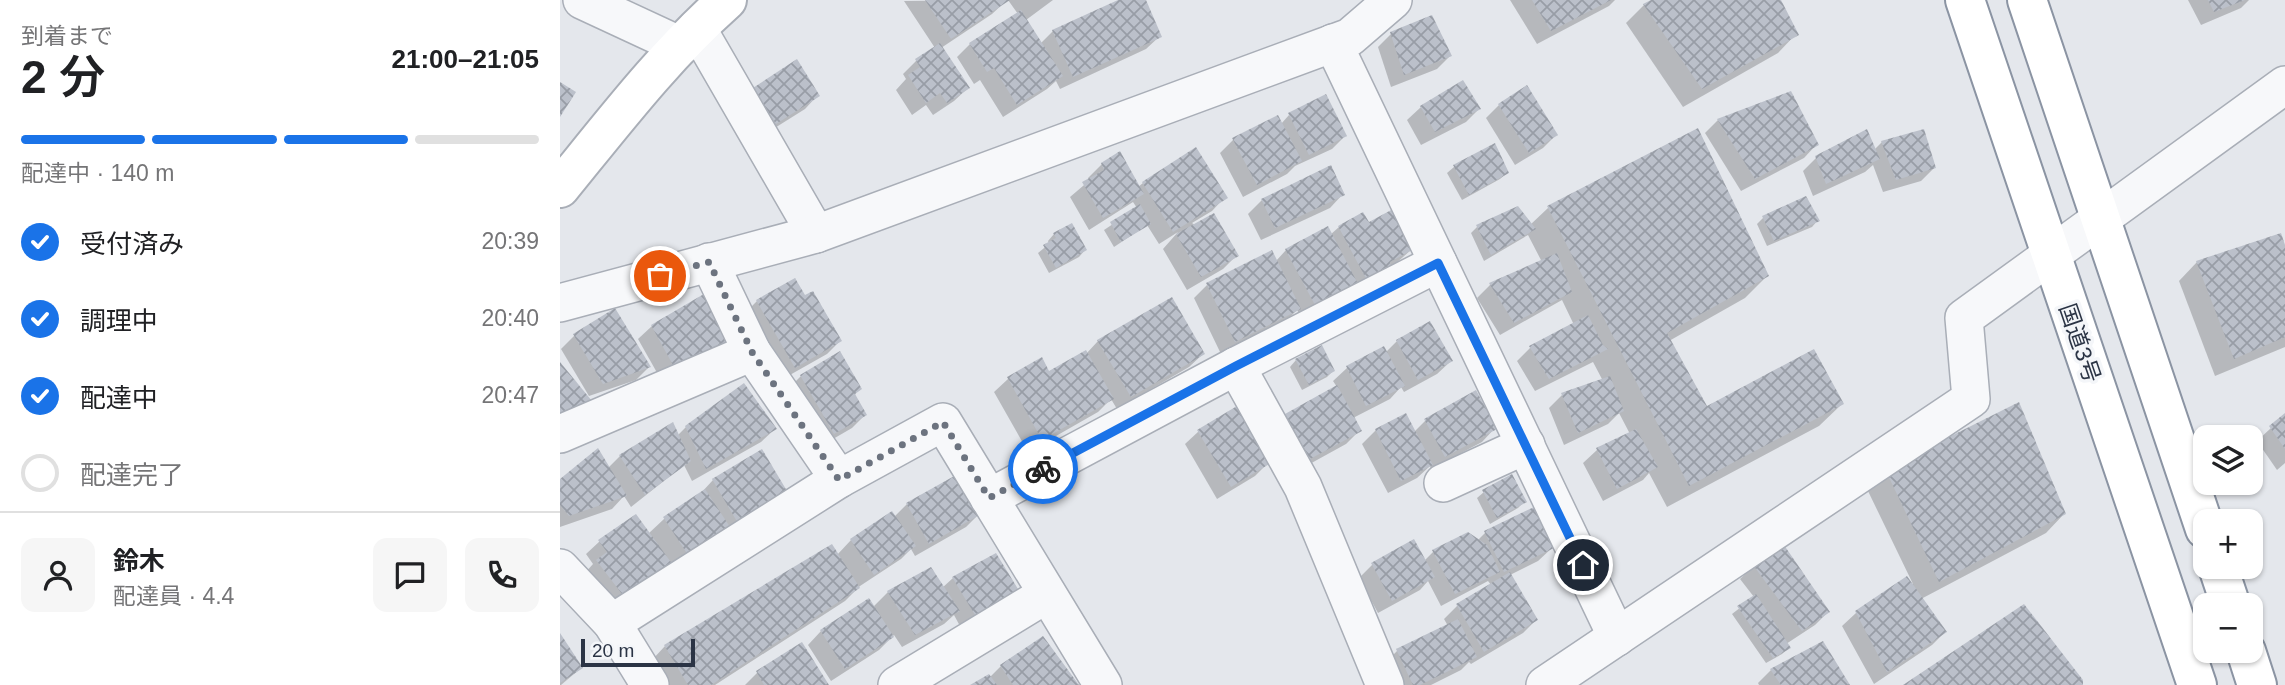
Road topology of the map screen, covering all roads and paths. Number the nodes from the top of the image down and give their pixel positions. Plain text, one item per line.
1 (582, 0) edge
2 (727, 0) edge
3 (1392, 0) edge
4 (1965, 0) edge
5 (2027, 0) edge
6 (689, 37) junction
7 (1334, 43) junction
8 (2285, 85) edge
9 (560, 188) edge
10 (2100, 218) junction
11 (817, 234) junction
12 (2050, 254) junction
13 (709, 262) junction
14 (1438, 263) junction
15 (560, 303) edge
16 (752, 352) junction
17 (1236, 366) junction
18 (560, 434) edge
19 (1526, 445) junction
20 (839, 480) junction
21 (1443, 483) dead end
22 (989, 498) junction
23 (2199, 509) edge
24 (560, 568) edge
25 (1047, 594) junction
26 (612, 622) junction
27 (1617, 637) junction
28 (2250, 663) edge
29 (650, 685) edge
30 (897, 685) edge
31 (1102, 685) edge
32 (1385, 685) edge
33 (1545, 685) edge
34 (2197, 685) edge
35 (2258, 685) edge

1 - 6 street
2 - 6 main road
3 - 7 street
4 - 12 main road, 国道3号
5 - 10 main road
6 - 9 main road
6 - 11 street
7 - 11 street
7 - 14 street
8 - 10 street
10 - 12 street
10 - 23 main road
11 - 13 street
12 - 27 street
12 - 34 main road, 国道3号
13 - 15 street
13 - 16 street
14 - 17 street
14 - 19 street
16 - 18 street
16 - 20 street
17 - 22 street
17 - 32 street
19 - 21 street
19 - 27 street
20 - 22 street
20 - 26 street
22 - 25 street
24 - 26 street
25 - 30 street
25 - 31 street
26 - 29 street
27 - 33 street
28 - 35 main road

